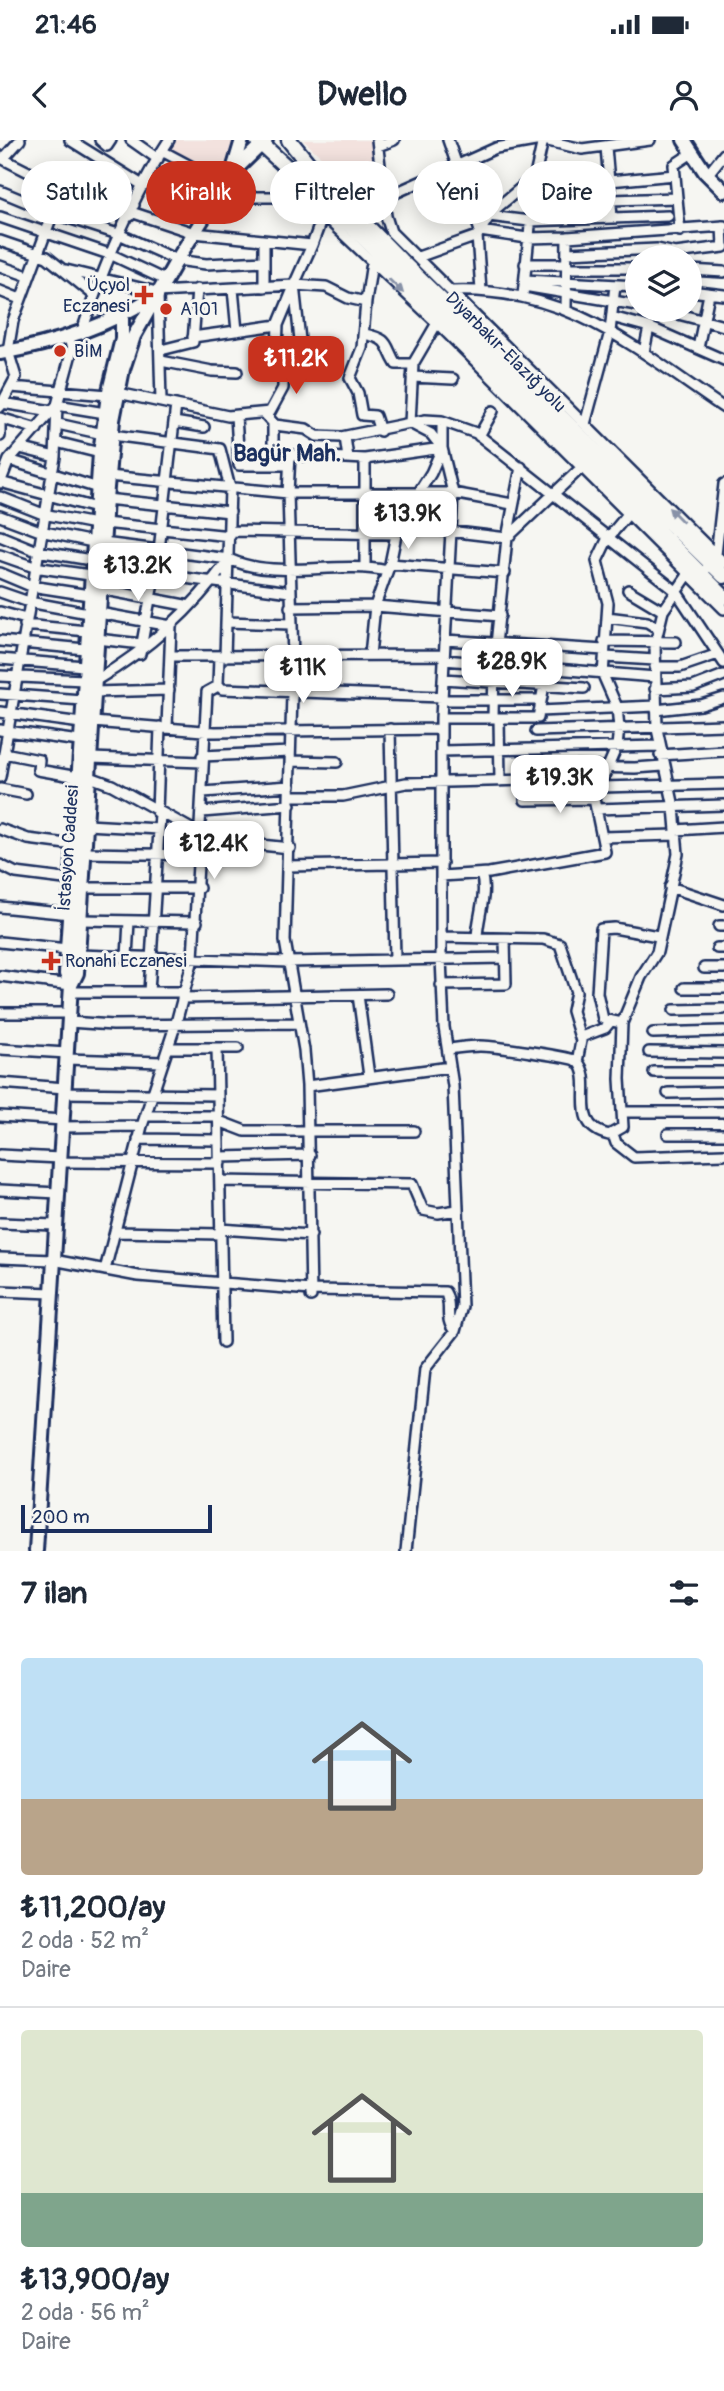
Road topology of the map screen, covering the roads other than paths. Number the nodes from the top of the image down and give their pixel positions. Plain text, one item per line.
1 (70, 140) edge
2 (100, 140) edge
3 (111, 140) edge
4 (131, 140) edge
5 (169, 140) edge
6 (242, 140) edge
7 (289, 140) edge
8 (394, 140) edge
9 (448, 140) edge
10 (543, 140) edge
11 (650, 140) edge
12 (684, 140) edge
13 (17, 141) edge
14 (261, 142) edge
15 (377, 143) edge
16 (592, 144) edge
17 (606, 148) junction
18 (692, 153) junction
19 (724, 154) edge
20 (160, 155) junction
21 (1, 160) edge
22 (157, 161) edge
23 (177, 161) edge
24 (234, 161) edge
25 (244, 161) edge
26 (282, 161) edge
27 (379, 161) edge
28 (453, 161) edge
29 (468, 161) edge
30 (538, 161) edge
31 (607, 161) edge
32 (21, 170) edge
33 (708, 174) junction
34 (675, 176) junction
35 (616, 180) edge
36 (146, 182) joint
37 (0, 191) edge
38 (724, 191) edge
39 (517, 192) edge
40 (677, 198) junction
41 (21, 200) edge
42 (616, 201) edge
43 (503, 204) edge
44 (132, 211) joint
45 (668, 216) dead end
46 (0, 217) edge
47 (616, 217) edge
48 (656, 217) junction
49 (49, 224) edge
50 (87, 224) edge
51 (126, 224) edge
52 (200, 224) edge
53 (320, 224) edge
54 (332, 224) edge
55 (348, 224) edge
56 (389, 224) edge
57 (475, 224) edge
58 (485, 224) edge
59 (528, 224) edge
60 (723, 226) edge
61 (680, 231) junction
62 (657, 232) junction
63 (45, 233) junction
64 (194, 233) junction
65 (479, 234) junction
66 (121, 235) junction
67 (566, 237) junction
68 (527, 238) junction
69 (0, 241) edge
70 (264, 241) junction
71 (312, 244) junction
72 (723, 247) edge
73 (618, 251) junction
74 (568, 253) junction
75 (36, 254) junction
76 (112, 256) junction
77 (418, 257) junction
78 (177, 260) junction
79 (264, 261) junction
80 (372, 262) junction
81 (525, 264) junction
82 (0, 266) edge
83 (568, 266) junction
84 (618, 267) junction
85 (625, 267) edge
86 (66, 270) junction
87 (702, 271) edge
88 (724, 272) edge
89 (28, 276) junction
90 (102, 277) junction
91 (165, 279) junction
92 (568, 281) junction
93 (294, 285) junction
94 (615, 285) junction
95 (625, 285) edge
96 (524, 287) junction
97 (264, 288) junction
98 (197, 289) junction
99 (233, 289) junction
100 (481, 290) junction
101 (0, 291) edge
102 (453, 291) junction
103 (568, 293) junction
104 (702, 293) edge
105 (156, 294) junction
106 (709, 294) junction
107 (94, 295) junction
108 (724, 295) edge
109 (20, 299) junction
110 (613, 300) junction
111 (366, 302) junction
112 (625, 302) edge
113 (566, 310) junction
114 (612, 317) junction
115 (0, 319) edge
116 (702, 319) edge
117 (706, 320) junction
118 (13, 321) junction
119 (123, 321) junction
120 (141, 322) junction
121 (437, 323) junction
122 (278, 325) junction
123 (724, 326) edge
124 (649, 327) junction
125 (237, 331) junction
126 (610, 332) junction
127 (365, 334) junction
128 (0, 335) edge
129 (75, 336) junction
130 (10, 337) junction
131 (193, 337) junction
132 (294, 347) junction
133 (698, 348) junction
134 (161, 350) junction
135 (277, 350) junction
136 (4, 352) edge
137 (644, 352) junction
138 (266, 353) dead end
139 (724, 360) edge
140 (161, 361) junction
141 (413, 364) junction
142 (237, 372) dead end
143 (412, 377) junction
144 (453, 379) dead end
145 (11, 387) junction
146 (62, 389) junction
147 (113, 394) junction
148 (161, 401) junction
149 (1, 405) edge
150 (176, 405) junction
151 (55, 408) junction
152 (724, 408) edge
153 (493, 411) dead end
154 (105, 413) junction
155 (264, 413) junction
156 (236, 415) junction
157 (0, 419) edge
158 (442, 421) junction
159 (174, 422) junction
160 (273, 423) junction
161 (410, 423) junction
162 (58, 424) junction
163 (585, 424) junction
164 (204, 427) dead end
165 (37, 429) junction
166 (380, 431) junction
167 (107, 434) junction
168 (0, 436) edge
169 (479, 436) junction
170 (345, 437) junction
171 (56, 442) junction
172 (171, 443) junction
173 (20, 448) junction
174 (442, 449) junction
175 (100, 453) junction
176 (55, 457) junction
177 (348, 458) junction
178 (365, 459) junction
179 (9, 460) junction
180 (273, 465) junction
181 (289, 465) junction
182 (521, 467) junction
183 (582, 467) junction
184 (52, 474) junction
185 (108, 476) junction
186 (167, 481) junction
187 (0, 483) edge
188 (724, 484) edge
189 (230, 488) junction
190 (418, 491) junction
191 (288, 493) junction
192 (46, 494) junction
193 (453, 494) junction
194 (554, 494) junction
195 (366, 496) junction
196 (0, 497) edge
197 (100, 498) junction
198 (164, 504) junction
199 (512, 504) junction
200 (230, 512) junction
201 (43, 514) junction
202 (628, 514) junction
203 (0, 516) edge
204 (99, 524) junction
205 (161, 528) junction
206 (397, 529) junction
207 (40, 531) junction
208 (365, 531) junction
209 (452, 531) junction
210 (289, 532) junction
211 (230, 533) junction
212 (0, 536) edge
213 (507, 538) junction
214 (608, 538) junction
215 (98, 543) junction
216 (159, 550) junction
217 (37, 551) junction
218 (0, 555) edge
219 (229, 559) junction
220 (96, 563) junction
221 (365, 566) junction
222 (34, 567) junction
223 (389, 567) junction
224 (708, 567) edge
225 (290, 568) junction
226 (450, 569) junction
227 (0, 573) edge
228 (156, 573) junction
229 (505, 573) junction
230 (90, 575) junction
231 (724, 576) edge
232 (212, 583) junction
233 (31, 586) junction
234 (228, 586) junction
235 (628, 590) dead end
236 (676, 591) junction
237 (0, 592) edge
238 (94, 592) junction
239 (290, 593) junction
240 (152, 597) junction
241 (724, 597) edge
242 (29, 602) junction
243 (190, 606) junction
244 (375, 606) junction
245 (290, 607) junction
246 (724, 609) edge
247 (663, 611) junction
248 (0, 612) edge
249 (446, 612) junction
250 (93, 613) junction
251 (500, 616) junction
252 (607, 617) junction
253 (147, 620) junction
254 (26, 622) junction
255 (226, 622) junction
256 (290, 624) junction
257 (171, 626) junction
258 (657, 628) junction
259 (92, 635) junction
260 (445, 640) junction
261 (0, 641) edge
262 (676, 642) dead end
263 (22, 643) junction
264 (498, 643) junction
265 (655, 644) junction
266 (85, 649) junction
267 (141, 649) junction
268 (604, 649) junction
269 (718, 654) junction
270 (370, 655) junction
271 (171, 656) junction
272 (222, 657) junction
273 (293, 658) junction
274 (444, 658) junction
275 (0, 659) edge
276 (19, 662) junction
277 (655, 663) junction
278 (724, 663) edge
279 (494, 664) junction
280 (84, 666) junction
281 (603, 675) junction
282 (724, 675) edge
283 (0, 676) edge
284 (655, 677) junction
285 (16, 678) junction
286 (443, 679) junction
287 (493, 683) junction
288 (91, 684) junction
289 (544, 685) junction
290 (218, 686) junction
291 (584, 688) dead end
292 (655, 689) junction
293 (169, 690) junction
294 (291, 690) junction
295 (0, 694) edge
296 (13, 697) junction
297 (724, 698) edge
298 (442, 699) junction
299 (492, 699) junction
300 (82, 700) junction
301 (541, 700) junction
302 (617, 707) junction
303 (656, 708) junction
304 (0, 712) edge
305 (10, 714) junction
306 (539, 714) junction
307 (441, 718) junction
308 (496, 718) junction
309 (87, 722) junction
310 (724, 725) edge
311 (164, 727) junction
312 (619, 728) junction
313 (290, 729) junction
314 (390, 729) junction
315 (441, 729) junction
316 (657, 729) junction
317 (4, 731) edge
318 (205, 731) junction
319 (536, 731) junction
320 (79, 741) junction
321 (617, 746) junction
322 (501, 749) junction
323 (535, 749) junction
324 (3, 750) edge
325 (659, 750) junction
326 (441, 751) junction
327 (724, 751) edge
328 (290, 757) junction
329 (91, 758) junction
330 (202, 759) junction
331 (159, 761) junction
332 (337, 762) dead end
333 (540, 766) dead end
334 (663, 766) junction
335 (605, 768) junction
336 (0, 771) edge
337 (0, 777) edge
338 (84, 777) junction
339 (500, 781) junction
340 (442, 782) junction
341 (724, 784) edge
342 (391, 785) junction
343 (601, 787) junction
344 (669, 787) junction
345 (0, 789) edge
346 (202, 792) junction
347 (26, 794) dead end
348 (290, 796) junction
349 (595, 804) junction
350 (724, 805) edge
351 (674, 807) junction
352 (202, 812) junction
353 (159, 813) junction
354 (87, 825) junction
355 (724, 827) edge
356 (0, 829) edge
357 (159, 829) junction
358 (676, 832) junction
359 (201, 835) junction
360 (602, 837) junction
361 (74, 845) junction
362 (290, 848) junction
363 (85, 853) junction
364 (158, 854) junction
365 (201, 855) junction
366 (442, 863) junction
367 (0, 864) edge
368 (392, 864) junction
369 (288, 866) junction
370 (481, 874) junction
371 (441, 876) junction
372 (78, 884) junction
373 (670, 887) junction
374 (156, 888) junction
375 (199, 888) junction
376 (724, 905) edge
377 (0, 907) edge
378 (75, 917) junction
379 (129, 921) junction
380 (153, 922) junction
381 (197, 922) junction
382 (658, 936) junction
383 (441, 937) junction
384 (477, 937) junction
385 (505, 939) junction
386 (0, 942) edge
387 (72, 952) junction
388 (127, 957) junction
389 (151, 957) junction
390 (441, 958) junction
391 (505, 958) junction
392 (193, 959) junction
393 (395, 959) junction
394 (288, 962) junction
395 (704, 968) dead end
396 (724, 968) edge
397 (0, 976) edge
398 (441, 985) junction
399 (684, 988) dead end
400 (724, 988) edge
401 (70, 989) junction
402 (149, 992) junction
403 (387, 994) dead end
404 (183, 995) junction
405 (358, 995) junction
406 (295, 998) junction
407 (724, 1009) edge
408 (674, 1010) dead end
409 (0, 1013) edge
410 (69, 1018) junction
411 (610, 1022) junction
412 (176, 1023) junction
413 (299, 1023) junction
414 (622, 1023) junction
415 (724, 1031) edge
416 (653, 1033) dead end
417 (581, 1037) junction
418 (168, 1048) junction
419 (217, 1048) junction
420 (238, 1048) dead end
421 (0, 1049) edge
422 (448, 1049) junction
423 (649, 1052) dead end
424 (724, 1053) edge
425 (66, 1056) junction
426 (162, 1062) junction
427 (577, 1062) junction
428 (450, 1067) junction
429 (654, 1072) dead end
430 (724, 1072) edge
431 (369, 1076) junction
432 (0, 1083) edge
433 (307, 1086) junction
434 (64, 1091) junction
435 (724, 1092) edge
436 (668, 1093) dead end
437 (151, 1095) junction
438 (218, 1095) junction
439 (623, 1112) junction
440 (724, 1112) edge
441 (0, 1116) edge
442 (145, 1116) junction
443 (218, 1118) junction
444 (62, 1123) junction
445 (142, 1126) junction
446 (310, 1131) junction
447 (414, 1131) dead end
448 (613, 1134) junction
449 (668, 1134) dead end
450 (724, 1134) edge
451 (138, 1139) junction
452 (219, 1140) junction
453 (0, 1154) edge
454 (724, 1154) edge
455 (310, 1155) junction
456 (60, 1160) junction
457 (220, 1160) junction
458 (132, 1163) junction
459 (220, 1181) junction
460 (311, 1183) junction
461 (0, 1190) edge
462 (58, 1192) junction
463 (457, 1210) junction
464 (0, 1223) edge
465 (55, 1225) junction
466 (115, 1232) junction
467 (220, 1232) junction
468 (311, 1235) junction
469 (0, 1258) edge
470 (53, 1260) junction
471 (104, 1270) junction
472 (221, 1281) junction
473 (0, 1292) edge
474 (52, 1293) junction
475 (311, 1293) junction
476 (455, 1331) junction
477 (223, 1342) dead end
478 (36, 1551) edge
479 (405, 1551) edge

1 - 36 street
2 - 3 street
4 - 20 street
5 - 20 street
6 - 24 main road
7 - 224 highway, Diyarbakır-Elazığ yolu
8 - 15 street
9 - 28 street
10 - 16 street
10 - 29 street
10 - 30 street
11 - 17 street
12 - 18 main road
13 - 21 street
14 - 25 main road
14 - 26 highway, Diyarbakır-Elazığ yolu
15 - 27 street
16 - 17 street
17 - 31 street
18 - 33 main road
18 - 34 street
19 - 33 street
20 - 22 street
20 - 23 street
21 - 32 street
33 - 38 main road
34 - 35 street
34 - 40 street
36 - 44 street
37 - 41 street
39 - 43 street
40 - 42 street
40 - 61 street
44 - 64 street
45 - 48 street
46 - 63 street
47 - 48 street
48 - 62 street
49 - 63 street
50 - 66 street
51 - 66 street
52 - 64 main road, İstasyon Caddesi
53 - 71 street
54 - 80 street
55 - 224 highway, Diyarbakır-Elazığ yolu
56 - 77 street
57 - 65 street
58 - 65 street
59 - 68 street
60 - 61 street
60 - 72 street
61 - 62 street
62 - 67 street
63 - 75 street
63 - 76 street
64 - 70 street
64 - 78 main road, İstasyon Caddesi
65 - 68 street
65 - 77 street
65 - 100 street
66 - 76 street
66 - 78 street
67 - 68 street
67 - 74 street
68 - 81 street
69 - 75 street
70 - 71 street
70 - 79 street
71 - 93 street
72 - 73 street
73 - 74 street
73 - 84 street
74 - 83 street
75 - 86 street
75 - 89 street
76 - 90 street
76 - 91 street
77 - 102 street
78 - 79 street
78 - 91 main road, İstasyon Caddesi
79 - 97 street
80 - 111 street
80 -> 121 street
81 - 83 street
81 - 96 street
82 - 89 street
83 - 84 street
83 - 92 street
84 - 85 street
86 - 90 street
86 - 107 street
87 - 88 street
89 - 109 street
90 - 105 street
90 - 107 street
91 - 105 main road, İstasyon Caddesi
92 - 94 street
92 - 96 street
92 - 103 street
93 - 97 street
93 - 111 street
93 - 122 street
93 - 132 street
94 - 95 street
94 - 110 street
96 - 100 street
96 - 103 street
96 - 113 street
97 - 99 street
98 - 99 street
98 - 105 street
98 - 131 street
99 - 125 street
100 - 102 street
101 - 109 street
102 - 163 street
103 - 110 street
103 - 113 street
104 - 106 street
105 - 119 main road
105 - 120 main road, İstasyon Caddesi
105 - 134 street
106 - 108 street
106 - 117 street
107 - 129 street
109 - 118 street
110 - 112 street
110 - 114 street
111 - 127 street
113 - 126 street
114 - 124 street
114 - 126 street
115 - 118 street
116 - 117 street
117 - 123 street
117 - 133 street
118 - 130 street
119 - 120 main road
119 - 129 main road
119 - 147 main road
120 - 147 main road, İstasyon Caddesi
121 - 141 street
121 - 183 street
122 - 125 street
122 - 135 street
124 - 133 street
124 - 137 street
125 - 131 street
126 - 137 street
126 - 163 street
127 - 141 street
127 - 166 street
128 - 130 street
129 - 136 main road
129 - 146 street
130 - 136 street
131 - 134 street
132 - 135 street
132 - 155 street
133 - 139 street
134 - 140 street
135 - 138 street
136 - 145 street
137 - 152 street
140 - 142 street
140 - 148 street
141 - 143 street
143 - 144 street
143 - 161 street
145 - 146 street
145 - 149 street
146 - 147 street
146 - 151 street
147 - 148 street
147 - 154 main road
147 - 167 main road, İstasyon Caddesi
148 - 150 street
149 - 151 street
150 - 156 street
150 - 159 street
151 - 154 street
151 - 162 street
151 - 165 street
153 - 169 street
154 - 167 main road
155 - 156 street
155 - 160 street
156 - 180 street
157 - 165 street
157 - 168 street
158 - 161 street
158 - 169 street
158 - 174 street
159 - 164 street
159 - 172 street
160 - 170 street
160 - 180 street
161 - 166 street
161 - 174 street
162 - 167 street
162 - 171 street
224 -> 163 street
165 - 173 street
166 - 170 street
167 - 172 street
167 - 175 main road
167 - 185 main road, İstasyon Caddesi
169 - 182 street
170 - 177 street
171 - 175 street
171 - 176 street
172 - 186 street
172 - 189 street
173 - 176 street
173 - 179 street
174 - 178 street
174 - 190 street
174 - 193 street
175 - 197 main road
176 - 184 street
177 - 178 street
177 - 181 street
178 - 195 street
179 - 184 street
179 - 187 street
180 - 181 street
181 - 191 street
182 - 194 street
182 - 199 street
183 - 194 street
183 - 202 street
184 - 192 street
184 - 197 street
185 - 186 street
185 - 197 main road, İstasyon Caddesi
186 - 189 street
186 - 198 street
187 - 192 street
188 - 224 street
189 - 191 street
189 - 200 street
190 - 193 street
190 - 195 street
190 - 206 street
191 - 195 street
191 - 210 street
192 - 197 street
192 - 201 street
193 - 199 street
193 - 209 street
194 - 213 street
194 - 214 street
195 - 208 street
196 - 201 street
197 - 198 street
197 - 204 main road, İstasyon Caddesi
198 - 200 street
198 - 205 street
199 - 213 street
200 - 211 street
201 - 204 street
201 - 207 street
202 - 214 street
202 - 224 street
203 - 207 street
204 - 205 street
204 - 215 main road, İstasyon Caddesi
205 - 211 street
205 - 216 street
206 - 208 street
206 - 209 street
206 - 223 street
207 - 215 street
207 - 217 street
208 - 210 street
208 - 221 street
209 - 213 street
209 - 226 street
210 - 211 street
210 - 225 street
211 - 219 street
212 - 217 street
213 - 229 street
214 - 236 street
214 - 252 street
215 - 216 street
215 - 220 main road, İstasyon Caddesi
216 - 219 street
216 - 228 street
217 - 220 street
217 - 222 street
218 - 222 street
219 - 225 street
219 - 232 street
219 - 234 street
220 - 228 street
220 - 230 main road
220 - 238 main road, İstasyon Caddesi
221 - 223 street
221 - 225 street
222 - 230 street
222 - 233 street
223 - 226 street
223 - 244 street
224 - 231 highway, Diyarbakır-Elazığ yolu
224 - 236 street
224 - 241 highway, Diyarbakır-Elazığ yolu
224 - 246 street
225 - 239 street
226 - 229 street
226 - 249 street
227 - 233 street
228 - 232 street
228 - 240 street
229 - 251 street
230 - 238 main road
232 - 234 street
232 - 243 street
233 - 238 street
233 - 242 street
234 - 239 street
234 - 255 street
235 - 247 street
236 - 247 street
236 - 269 street
237 - 242 street
238 - 240 street
238 - 250 main road, İstasyon Caddesi
239 - 245 street
240 - 243 street
240 - 253 street
242 - 250 street
242 - 254 street
243 - 257 street
244 - 245 street
244 - 249 street
244 - 270 street
245 - 256 street
247 - 258 street
248 - 254 street
249 - 251 street
249 - 260 street
250 - 253 street
250 - 259 main road, İstasyon Caddesi
251 - 264 street
252 - 258 street
252 - 268 street
253 - 257 street
253 - 267 street
254 - 259 street
254 - 263 street
255 - 256 street
255 - 272 street
256 - 273 street
257 - 267 street
257 - 271 street
258 - 265 street
259 - 266 main road
259 - 267 street
259 - 288 main road, İstasyon Caddesi
260 - 264 street
260 - 274 street
261 - 263 street
262 - 265 street
263 - 266 street
263 - 276 street
264 - 268 street
264 - 279 street
265 - 268 street
265 - 277 street
266 - 280 main road
267 - 288 street
268 - 277 street
268 - 281 street
269 - 277 street
269 - 278 street
270 - 273 street
270 - 274 street
271 - 272 street
271 - 293 street
272 - 273 street
272 - 290 street
273 - 294 street
274 - 279 street
274 - 286 street
275 - 276 street
276 - 280 street
276 - 285 street
277 - 284 street
279 - 281 street
279 - 287 street
280 - 288 main road
281 - 284 street
281 - 302 street
282 - 292 street
283 - 285 street
284 - 292 street
285 - 288 street
285 - 296 street
286 - 287 street
286 - 298 street
287 - 289 street
287 - 299 street
288 - 293 street
288 - 300 main road
288 - 309 main road, İstasyon Caddesi
289 - 291 street
289 - 301 street
290 - 294 street
290 - 318 street
292 - 303 street
293 - 311 street
294 - 298 street
294 - 313 street
295 - 296 street
296 - 300 street
296 - 305 street
297 - 303 street
298 - 299 street
298 - 307 street
299 - 301 street
299 - 308 street
300 - 309 main road
301 - 306 street
302 - 303 street
302 - 306 street
302 - 312 street
303 - 316 street
304 - 305 street
305 - 309 street
305 - 317 street
306 - 308 street
306 - 319 street
307 - 308 street
307 - 315 street
308 - 322 street
309 - 311 street
309 - 320 main road
309 - 329 main road, İstasyon Caddesi
310 - 316 street
311 - 318 street
311 - 331 street
312 - 316 street
312 - 319 street
312 - 321 street
313 - 314 street
313 - 318 street
313 - 328 street
314 - 315 street
314 - 342 street
315 - 326 street
316 - 325 street
317 - 320 street
317 - 324 street
318 - 330 street
319 - 323 street
320 - 338 main road
321 - 323 street
321 - 325 street
321 - 335 street
322 - 323 street
322 - 326 street
322 - 339 street
324 - 336 street
324 - 338 street
325 - 327 street
325 - 334 street
326 - 340 street
328 - 330 street
328 - 332 street
328 - 348 street
329 - 331 street
329 - 338 main road, İstasyon Caddesi
330 - 331 street
330 - 346 street
331 - 353 street
333 - 335 street
334 - 335 street
334 - 344 street
335 - 343 street
336 - 337 street
338 - 353 street
338 - 354 main road, İstasyon Caddesi
338 - 361 main road
339 - 340 street
339 - 349 street
340 - 342 street
340 - 366 street
341 - 344 street
342 - 348 street
342 - 368 street
343 - 344 street
343 - 349 street
344 - 351 street
345 - 347 street
346 - 348 street
346 - 352 street
348 - 352 street
348 - 362 street
349 - 351 street
349 - 360 street
350 - 351 street
351 - 358 street
352 - 359 street
353 - 357 street
353 - 359 street
354 - 357 street
354 - 363 main road, İstasyon Caddesi
355 - 358 street
356 - 361 street
357 - 364 street
358 - 360 street
358 - 373 street
359 - 362 street
359 - 365 street
360 - 370 street
361 - 372 main road
362 - 369 street
363 - 364 street
363 - 372 main road, İstasyon Caddesi
364 - 365 street
364 - 374 street
365 - 375 street
366 - 368 street
366 - 371 street
367 - 372 street
368 - 369 street
368 - 393 street
369 - 394 street
370 - 371 street
370 - 384 street
371 - 383 street
372 - 374 street
372 - 378 main road, İstasyon Caddesi
373 - 376 street
373 - 382 street
374 - 375 street
374 - 380 street
375 - 381 street
377 - 378 street
378 - 379 street
378 - 387 main road, İstasyon Caddesi
379 - 380 street
379 - 388 street
380 - 381 street
380 - 389 street
381 - 392 street
382 - 411 street
382 - 414 street
383 - 384 street
383 - 390 street
384 - 385 street
385 - 391 street
385 - 417 street
386 - 387 street
387 - 388 street
387 - 401 main road, İstasyon Caddesi
388 - 389 street
389 - 392 street
389 - 402 street
390 - 391 street
390 - 393 street
390 - 398 street
391 - 398 street
392 - 394 street
392 - 404 street
393 - 394 street
394 - 406 street
395 - 396 street
397 - 401 street
398 - 422 street
399 - 400 street
401 - 402 street
401 - 410 main road, İstasyon Caddesi
402 - 404 street
403 - 405 street
404 - 406 street
404 - 412 street
405 - 406 street
405 - 431 street
406 - 413 street
407 - 408 street
409 - 410 street
410 - 412 street
410 - 425 main road, İstasyon Caddesi
411 - 414 street
411 - 417 street
412 - 413 street
412 - 418 street
413 - 433 street
414 - 439 street
415 - 416 street
417 - 427 street
418 - 419 street
418 - 426 street
419 - 420 street
419 - 438 street
421 - 425 street
422 - 427 street
422 - 428 street
423 - 424 street
425 - 426 street
425 - 434 main road, İstasyon Caddesi
426 - 437 street
427 - 448 street
428 - 431 street
428 - 463 street
429 - 430 street
431 - 433 street
432 - 434 street
433 - 446 street
434 - 437 street
434 - 444 main road, İstasyon Caddesi
435 - 436 street
437 - 438 street
437 - 442 street
438 - 443 street
439 - 440 street
439 - 448 street
441 - 444 street
442 - 443 street
442 - 445 street
443 - 446 street
443 - 452 street
444 - 445 street
444 - 456 main road, İstasyon Caddesi
445 - 451 street
446 - 447 street
446 - 455 street
448 - 454 street
449 - 450 street
451 - 452 street
451 - 458 street
452 - 457 street
453 - 456 street
455 - 457 street
455 - 460 street
456 - 458 street
456 - 462 main road, İstasyon Caddesi
457 - 458 street
457 - 459 street
458 - 466 street
459 - 460 street
459 - 467 street
460 - 463 street
460 - 468 street
461 - 462 street
462 - 465 main road, İstasyon Caddesi
463 - 476 street
464 - 465 street
465 - 470 main road, İstasyon Caddesi
466 - 467 street
466 - 471 street
467 - 468 street
467 - 472 street
468 - 475 street
469 - 470 street
470 - 471 street
470 - 474 main road, İstasyon Caddesi
471 - 472 street
472 - 475 street
472 - 477 street
473 - 474 street
474 - 478 main road, İstasyon Caddesi
475 - 476 street
476 - 479 street

